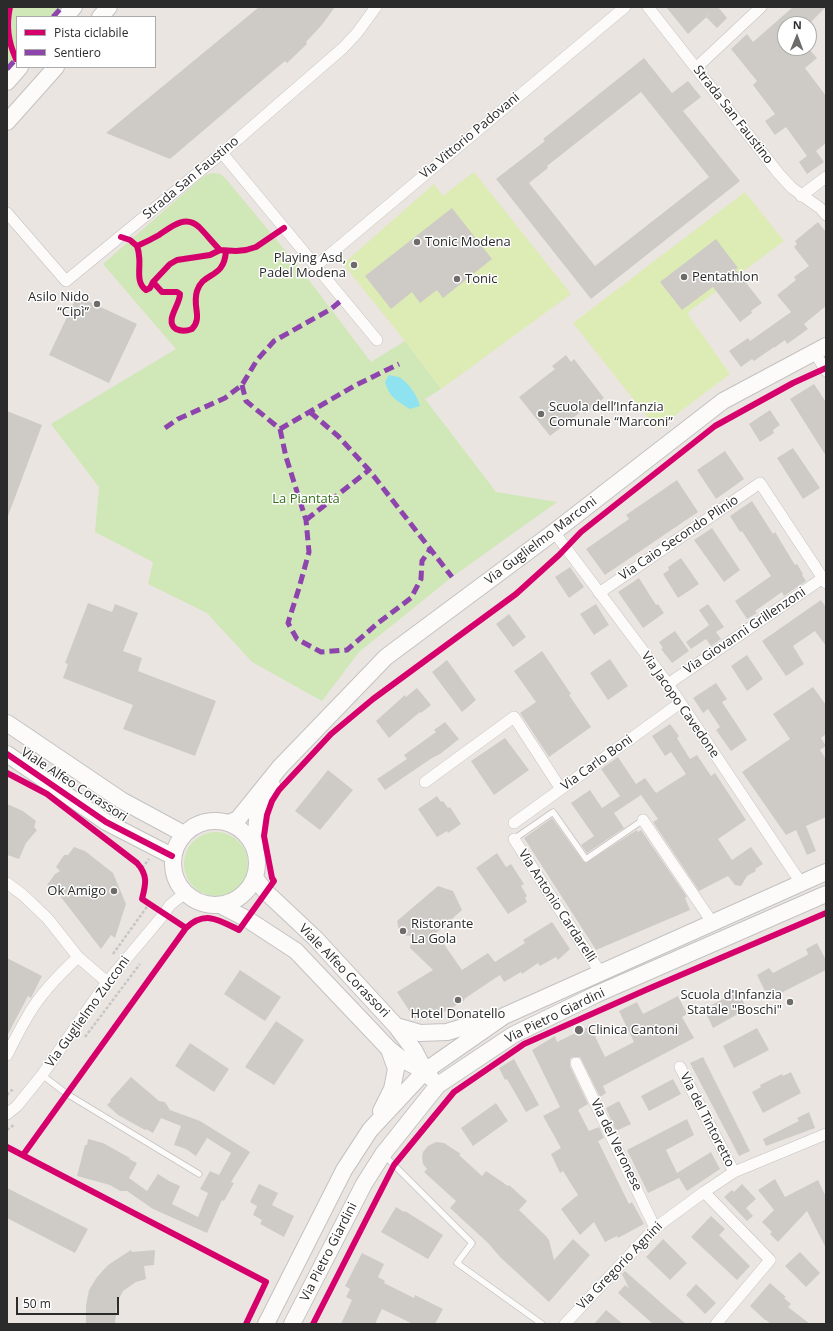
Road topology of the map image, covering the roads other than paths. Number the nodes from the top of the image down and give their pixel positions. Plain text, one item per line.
1 (74, 7) edge
2 (109, 7) edge
3 (376, 7) edge
4 (625, 7) edge
5 (648, 7) edge
6 (761, 7) edge
7 (66, 16) edge
8 (101, 16) edge
9 (19, 68) edge
10 (55, 68) edge
11 (696, 68) junction
12 (7, 82) edge
13 (7, 122) edge
14 (222, 154) junction
15 (826, 177) edge
16 (801, 196) junction
17 (7, 213) edge
18 (826, 215) edge
19 (316, 266) junction
20 (377, 340) dead end
21 (820, 350) edge
22 (825, 370) edge
23 (554, 532) junction
24 (824, 581) edge
25 (599, 593) junction
26 (668, 684) junction
27 (680, 703) junction
28 (7, 723) edge
29 (7, 754) edge
30 (280, 767) junction
31 (425, 782) dead end
32 (562, 789) junction
33 (643, 820) joint
34 (229, 823) junction
35 (514, 823) dead end
36 (184, 834) junction
37 (514, 839) joint
38 (261, 849) junction
39 (172, 856) junction
40 (826, 872) edge
41 (255, 878) junction
42 (7, 882) edge
43 (801, 883) junction
44 (185, 893) junction
45 (826, 894) edge
46 (218, 912) junction
47 (712, 922) junction
48 (78, 957) junction
49 (600, 972) junction
50 (107, 982) junction
51 (504, 1016) junction
52 (396, 1026) junction
53 (389, 1049) junction
54 (7, 1055) edge
55 (576, 1063) dead end
56 (680, 1067) dead end
57 (425, 1071) junction
58 (42, 1075) junction
59 (438, 1085) junction
60 (7, 1114) edge
61 (370, 1130) junction
62 (826, 1134) edge
63 (383, 1154) junction
64 (734, 1172) junction
65 (199, 1174) dead end
66 (704, 1192) junction
67 (655, 1228) junction
68 (266, 1324) edge
69 (292, 1324) edge
70 (542, 1324) edge
71 (565, 1324) edge
72 (716, 1324) edge

1 - 7 street
2 - 8 street
3 - 14 street, Strada San Faustino
4 - 19 street, Via Vittorio Padovani
5 - 11 street, Strada San Faustino
6 - 11 street
9 - 12 street
10 - 13 street
11 - 16 street, Strada San Faustino
14 - 17 street, Strada San Faustino
14 - 19 street
15 - 16 street
16 - 18 street, Strada San Faustino
19 - 20 street
21 - 22 street
21 - 23 street, Via Guglielmo Marconi
23 - 25 street, Via Jacopo Cavedone
23 - 30 street, Via Guglielmo Marconi
24 - 25 street, Via Caio Secondo Plinio
24 - 26 street, Via Giovanni Grillenzoni
25 - 26 street, Via Jacopo Cavedone
26 - 27 street, Via Jacopo Cavedone
27 - 32 street, Via Carlo Boni
27 - 43 street, Via Jacopo Cavedone
28 - 36 street, Viale Alfeo Corassori
29 - 39 street, Viale Alfeo Corassori
30 - 34 street, Via Guglielmo Marconi
30 - 38 street, Via Guglielmo Marconi
31 - 32 street
32 - 35 street, Via Carlo Boni
33 - 37 lane
33 - 47 street
34 - 36 street
34 - 38 street
36 - 39 street
37 - 49 street, Via Antonio Cardarelli
38 - 41 street
39 - 44 street
40 - 43 street, Via Pietro Giardini
41 - 46 street
41 - 52 street, Viale Alfeo Corassori
42 - 48 street
43 - 47 street, Via Pietro Giardini
44 - 46 street
44 - 50 street, Via Guglielmo Zucconi
45 - 59 street, Via Pietro Giardini
46 - 53 street, Viale Alfeo Corassori
47 - 49 street, Via Pietro Giardini
48 - 50 street
48 - 54 street
49 - 51 street, Via Pietro Giardini
50 - 58 street, Via Guglielmo Zucconi
51 - 52 street, Via Pietro Giardini
51 - 57 street, Via Pietro Giardini
52 - 57 street, Viale Alfeo Corassori
53 - 57 street, Viale Alfeo Corassori
53 - 61 street, Viale Alfeo Corassori
55 - 67 street, Via del Veronese
56 - 64 street, Via del Tintoretto
57 - 59 street, Viale Alfeo Corassori
57 - 61 street, Via Pietro Giardini
58 - 60 street, Via Guglielmo Zucconi
58 - 65 lane
59 - 63 street, Via Pietro Giardini
61 - 68 street, Via Pietro Giardini
62 - 64 street, Via Gregorio Agnini
63 - 69 street, Via Pietro Giardini
63 - 70 lane
64 - 66 street, Via Gregorio Agnini
66 - 67 street, Via Gregorio Agnini
66 - 72 street
67 - 71 street, Via Gregorio Agnini

